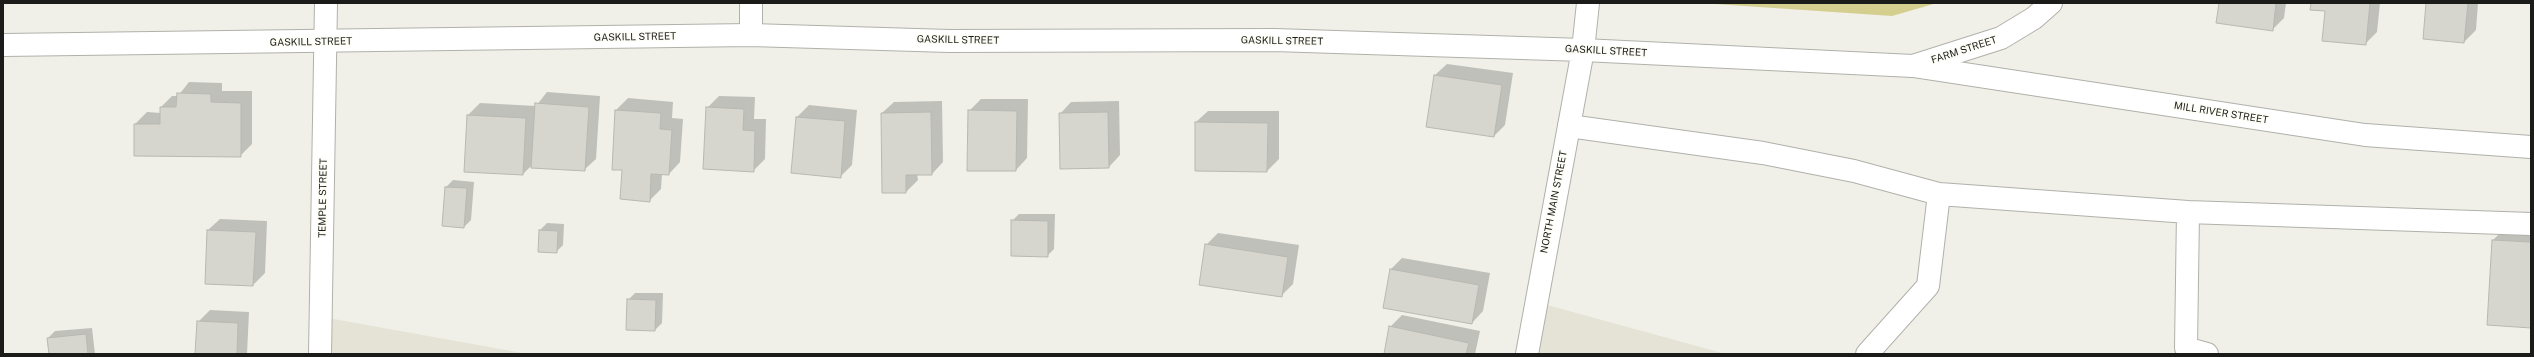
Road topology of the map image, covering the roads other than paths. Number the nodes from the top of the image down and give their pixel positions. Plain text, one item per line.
1 (326, 3) edge
2 (751, 3) edge
3 (1588, 3) edge
4 (2051, 3) edge
5 (751, 35) junction
6 (326, 42) junction
7 (3, 45) edge
8 (1583, 50) junction
9 (1914, 66) junction
10 (1569, 126) junction
11 (2531, 147) edge
12 (1939, 194) junction
13 (2188, 212) junction
14 (2531, 224) edge
15 (320, 354) edge
16 (1527, 354) edge
17 (1867, 354) edge
18 (2207, 354) edge

1 - 6 street, TEMPLE STREET
2 - 5 street
3 - 8 street, NORTH MAIN STREET
4 - 9 street, FARM STREET
5 - 6 street, GASKILL STREET
5 - 8 street, GASKILL STREET
6 - 7 street, GASKILL STREET
6 - 15 street, TEMPLE STREET
8 - 9 street, GASKILL STREET
8 - 10 street, NORTH MAIN STREET
9 - 11 street, MILL RIVER STREET
10 - 12 street
10 - 16 street, NORTH MAIN STREET
12 - 13 street
12 - 17 street
13 - 14 street
13 - 18 street

